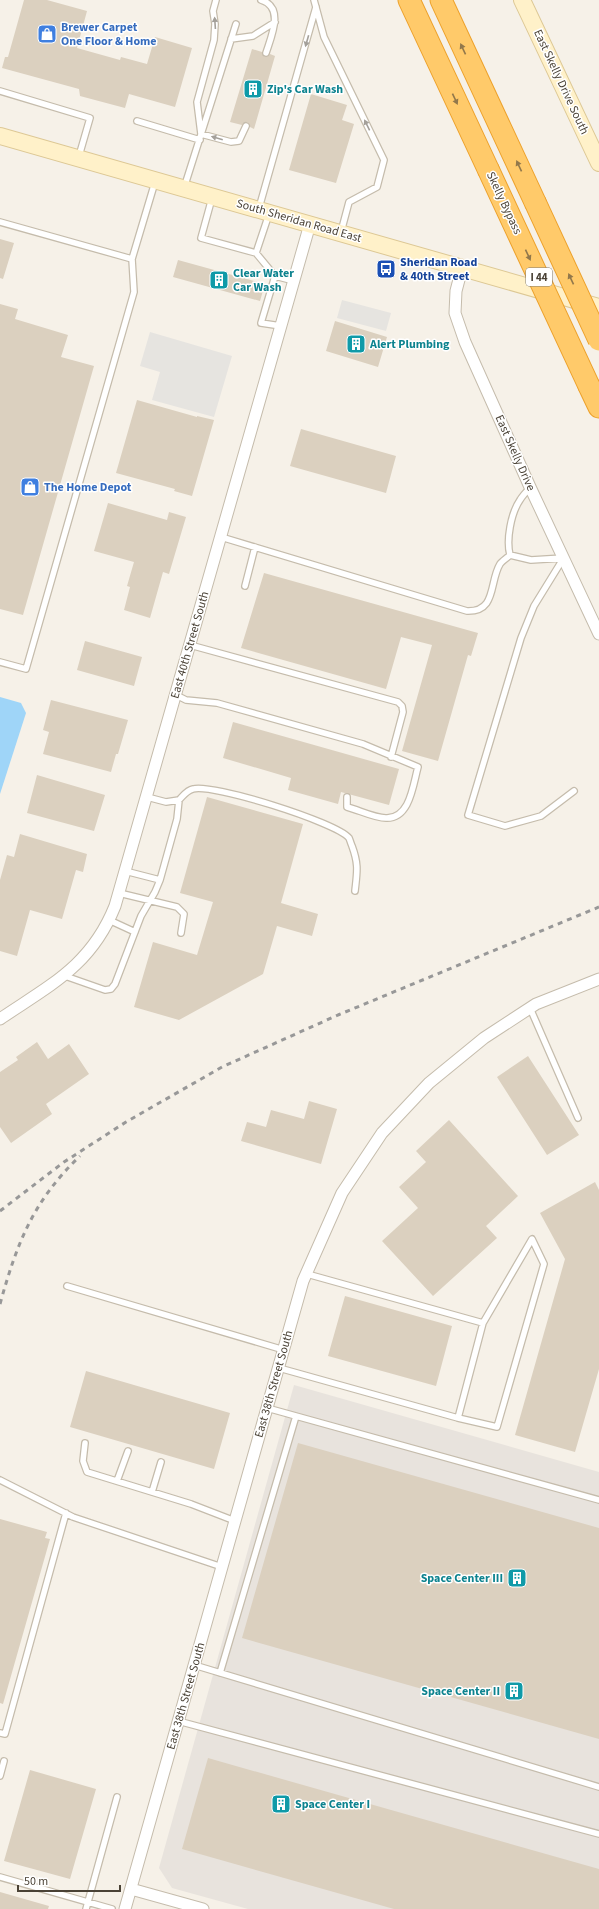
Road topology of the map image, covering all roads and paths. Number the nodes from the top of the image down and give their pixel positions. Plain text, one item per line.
1 (216, 0) edge
2 (261, 0) edge
3 (314, 0) edge
4 (409, 0) edge
5 (440, 0) edge
6 (524, 1) edge
7 (316, 6) junction
8 (275, 22) junction
9 (236, 24) dead end
10 (231, 39) junction
11 (266, 53) dead end
12 (0, 91) edge
13 (137, 121) dead end
14 (246, 126) dead end
15 (0, 136) edge
16 (201, 137) junction
17 (78, 158) junction
18 (599, 163) edge
19 (155, 180) junction
20 (184, 188) junction
21 (213, 196) junction
22 (264, 211) junction
23 (0, 222) edge
24 (310, 224) junction
25 (341, 233) junction
26 (256, 253) junction
27 (132, 259) junction
28 (462, 268) junction
29 (275, 276) junction
30 (294, 280) junction
31 (599, 307) edge
32 (281, 326) junction
33 (599, 340) edge
34 (599, 407) edge
35 (530, 487) junction
36 (221, 537) junction
37 (255, 547) junction
38 (510, 555) junction
39 (563, 558) junction
40 (245, 586) dead end
41 (599, 634) edge
42 (190, 645) junction
43 (0, 662) edge
44 (176, 695) junction
45 (391, 757) junction
46 (574, 791) dead end
47 (147, 797) junction
48 (347, 797) dead end
49 (179, 800) junction
50 (126, 871) junction
51 (160, 880) junction
52 (355, 891) dead end
53 (120, 893) junction
54 (151, 899) junction
55 (109, 920) junction
56 (135, 932) junction
57 (181, 933) dead end
58 (65, 976) junction
59 (599, 978) edge
60 (530, 1008) junction
61 (0, 1019) edge
62 (578, 1118) dead end
63 (306, 1274) junction
64 (67, 1286) dead end
65 (483, 1323) junction
66 (284, 1350) junction
67 (279, 1368) junction
68 (267, 1408) junction
69 (296, 1416) junction
70 (458, 1418) junction
71 (85, 1443) dead end
72 (128, 1451) dead end
73 (160, 1462) dead end
74 (0, 1480) edge
75 (117, 1481) junction
76 (152, 1492) junction
77 (599, 1500) edge
78 (66, 1514) junction
79 (235, 1521) junction
80 (222, 1567) junction
81 (194, 1665) junction
82 (220, 1673) junction
83 (178, 1721) junction
84 (0, 1733) edge
85 (4, 1761) dead end
86 (0, 1776) edge
87 (599, 1787) edge
88 (118, 1797) dead end
89 (599, 1834) edge
90 (0, 1877) edge
91 (131, 1889) junction
92 (88, 1902) junction
93 (86, 1909) edge
94 (112, 1909) edge
95 (125, 1909) edge
96 (203, 1909) edge

16 -> 1 lane
2 - 8 lane
3 - 7 lane
4 -> 34 highway, Skelly Bypass / I 44, bridge
33 -> 5 highway, I 44, bridge
6 - 18 main road, East Skelly Drive South
7 -> 22 lane
25 -> 7 lane
8 - 10 lane
8 - 11 lane
9 - 10 lane
10 - 16 lane
12 - 17 lane
13 - 16 lane
14 -> 16 lane
15 - 17 main road, South Sheridan Road East
16 - 20 lane
17 - 19 main road, South Sheridan Road East
19 - 20 main road, South Sheridan Road East
19 - 27 lane
20 - 21 main road, South Sheridan Road East
21 - 22 main road, South Sheridan Road East
21 - 26 lane
22 - 24 main road, South Sheridan Road East
22 - 26 lane
23 - 27 lane
24 - 25 main road, South Sheridan Road East
24 - 30 street, East 40th Street South
25 - 28 main road, South Sheridan Road East
26 - 29 lane
27 - 43 lane
28 - 31 main road, South Sheridan Road East
28 - 35 street, East Skelly Drive
29 - 30 lane
29 - 32 lane
30 - 32 street, East 40th Street South
32 - 36 street, East 40th Street South
35 - 38 lane
35 - 39 street, East Skelly Drive
36 - 37 lane
36 - 42 street, East 40th Street South
37 - 38 lane
37 - 40 lane
38 - 39 lane
39 - 41 street, East Skelly Drive
39 - 46 lane
42 - 44 street, East 40th Street South
42 - 45 lane
44 - 45 lane
44 - 47 street, East 40th Street South
45 - 48 lane
47 - 49 lane
47 - 50 street, East 40th Street South
49 - 51 lane
49 - 52 lane
50 - 51 lane
50 - 53 street, East 40th Street South
51 - 54 lane
53 - 54 lane
53 - 55 street, East 40th Street South
54 - 56 lane
54 - 57 lane
55 - 56 lane
55 - 58 street, East 40th Street South
56 - 58 lane
58 - 61 street, East 40th Street South
59 - 60 street, East 38th Street South
60 - 62 lane
60 - 63 street, East 38th Street South
63 - 65 lane
63 - 66 street, East 38th Street South
64 - 66 lane
65 - 70 lane
65 - 70 lane
66 - 67 street, East 38th Street South
67 - 68 street, East 38th Street South
67 - 70 lane
68 - 69 lane
68 - 79 street, East 38th Street South
69 - 77 lane
69 - 82 lane
71 - 75 lane
72 - 75 lane
73 - 76 lane
74 - 78 lane
75 - 76 lane
76 - 79 lane
78 - 80 lane
78 - 84 lane
79 - 80 street, East 38th Street South
80 - 81 street, East 38th Street South
81 - 82 lane
81 - 83 street, East 38th Street South
82 - 87 lane
83 - 89 lane
83 - 91 street, East 38th Street South
85 - 86 lane
88 - 92 lane
90 - 92 lane
91 - 95 street, East 38th Street South
91 - 96 street
92 - 93 lane
92 - 94 lane

